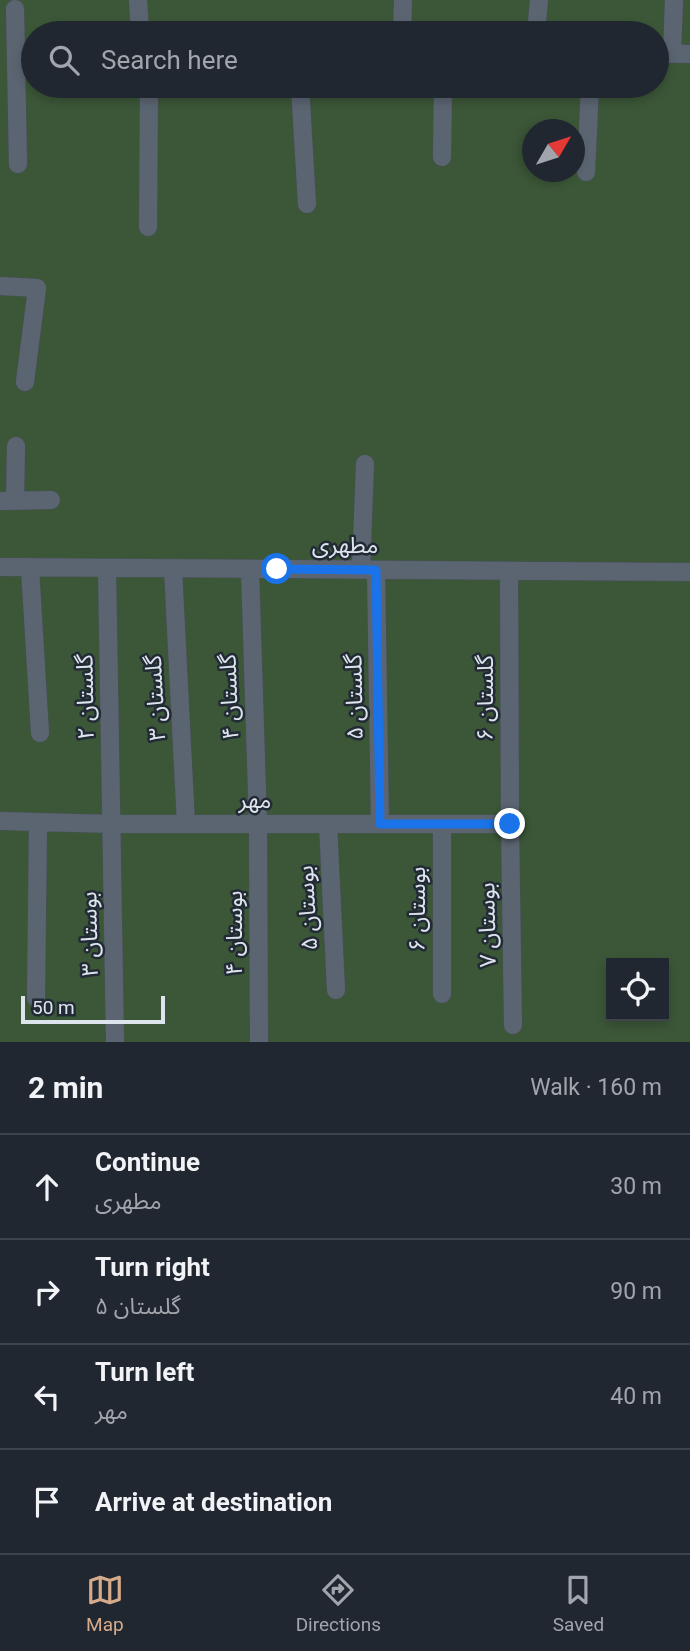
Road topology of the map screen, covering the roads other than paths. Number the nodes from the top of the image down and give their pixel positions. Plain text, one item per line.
1 (138, 0) edge
2 (403, 0) edge
3 (539, 0) edge
4 (674, 0) edge
5 (15, 9) dead end
6 (139, 21) edge
7 (402, 21) edge
8 (537, 21) edge
9 (673, 54) edge
10 (149, 98) edge
11 (301, 98) edge
12 (443, 98) edge
13 (589, 98) edge
14 (9, 113) edge
15 (442, 157) dead end
16 (18, 164) dead end
17 (586, 172) dead end
18 (307, 204) dead end
19 (148, 227) dead end
20 (0, 286) edge
21 (25, 382) dead end
22 (16, 446) dead end
23 (365, 464) dead end
24 (51, 500) dead end
25 (8, 501) edge
26 (0, 568) edge
27 (30, 568) junction
28 (107, 568) junction
29 (173, 569) junction
30 (250, 569) junction
31 (369, 570) junction
32 (509, 571) junction
33 (690, 572) edge
34 (40, 733) dead end
35 (0, 821) edge
36 (38, 822) junction
37 (112, 824) junction
38 (186, 824) junction
39 (258, 824) junction
40 (328, 824) junction
41 (380, 824) junction
42 (442, 824) junction
43 (510, 824) junction
44 (336, 990) dead end
45 (442, 994) dead end
46 (36, 998) dead end
47 (513, 1025) dead end
48 (116, 1042) edge
49 (259, 1042) edge

1 - 6 street
2 - 7 street
3 - 8 street
4 - 9 street
5 - 14 street
10 - 19 street
11 - 18 street
12 - 15 street
13 - 17 street
14 - 16 street
20 - 21 street
22 - 25 street
23 - 31 street, گلستان ۵
24 - 25 street
26 - 27 street, مطهری
27 - 28 street, مطهری
27 - 34 street
28 - 29 street, مطهری
28 - 37 street, گلستان ۲
29 - 30 street, مطهری
29 - 38 street, گلستان ۳
30 - 31 street, مطهری
30 - 39 street, گلستان ۴
31 - 32 street, مطهری
31 - 41 street, گلستان ۵
32 - 33 street, مطهری
32 - 43 street, گلستان ۶
35 - 36 street, مهر
36 - 37 street, مهر
36 - 46 street
37 - 38 street, مهر
37 - 48 street, بوستان ۳
38 - 39 street, مهر
39 - 40 street, مهر
39 - 49 street, بوستان ۴
40 - 41 street, مهر
40 - 44 street, بوستان ۵
41 - 42 street, مهر
42 - 43 street, مهر
42 - 45 street, بوستان ۶
43 - 47 street, بوستان ۷

